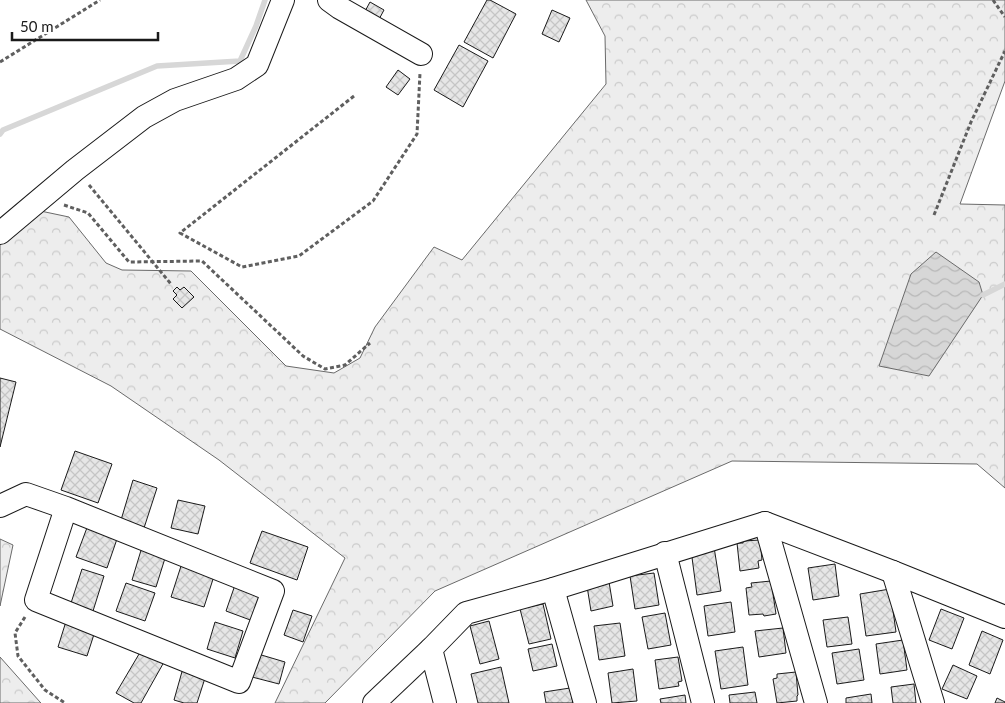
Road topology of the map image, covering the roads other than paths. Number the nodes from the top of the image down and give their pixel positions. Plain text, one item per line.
1 (283, 0) edge
2 (329, 0) edge
3 (421, 54) road end
4 (0, 233) edge
5 (0, 506) edge
6 (66, 508) junction
7 (765, 523) junction
8 (665, 553) junction
9 (893, 572) junction
10 (553, 589) junction
11 (1005, 617) edge
12 (431, 649) junction
13 (374, 703) edge
14 (446, 703) edge
15 (585, 703) edge
16 (704, 703) edge
17 (816, 703) edge
18 (933, 703) edge

1 - 4 street
2 - 3 street
5 - 6 street
6 - 6 street
7 - 8 street
7 - 9 street
7 - 17 street
8 - 10 street
8 - 16 street
9 - 11 street
9 - 18 street
10 - 12 street
10 - 15 street
12 - 13 street
12 - 14 street

